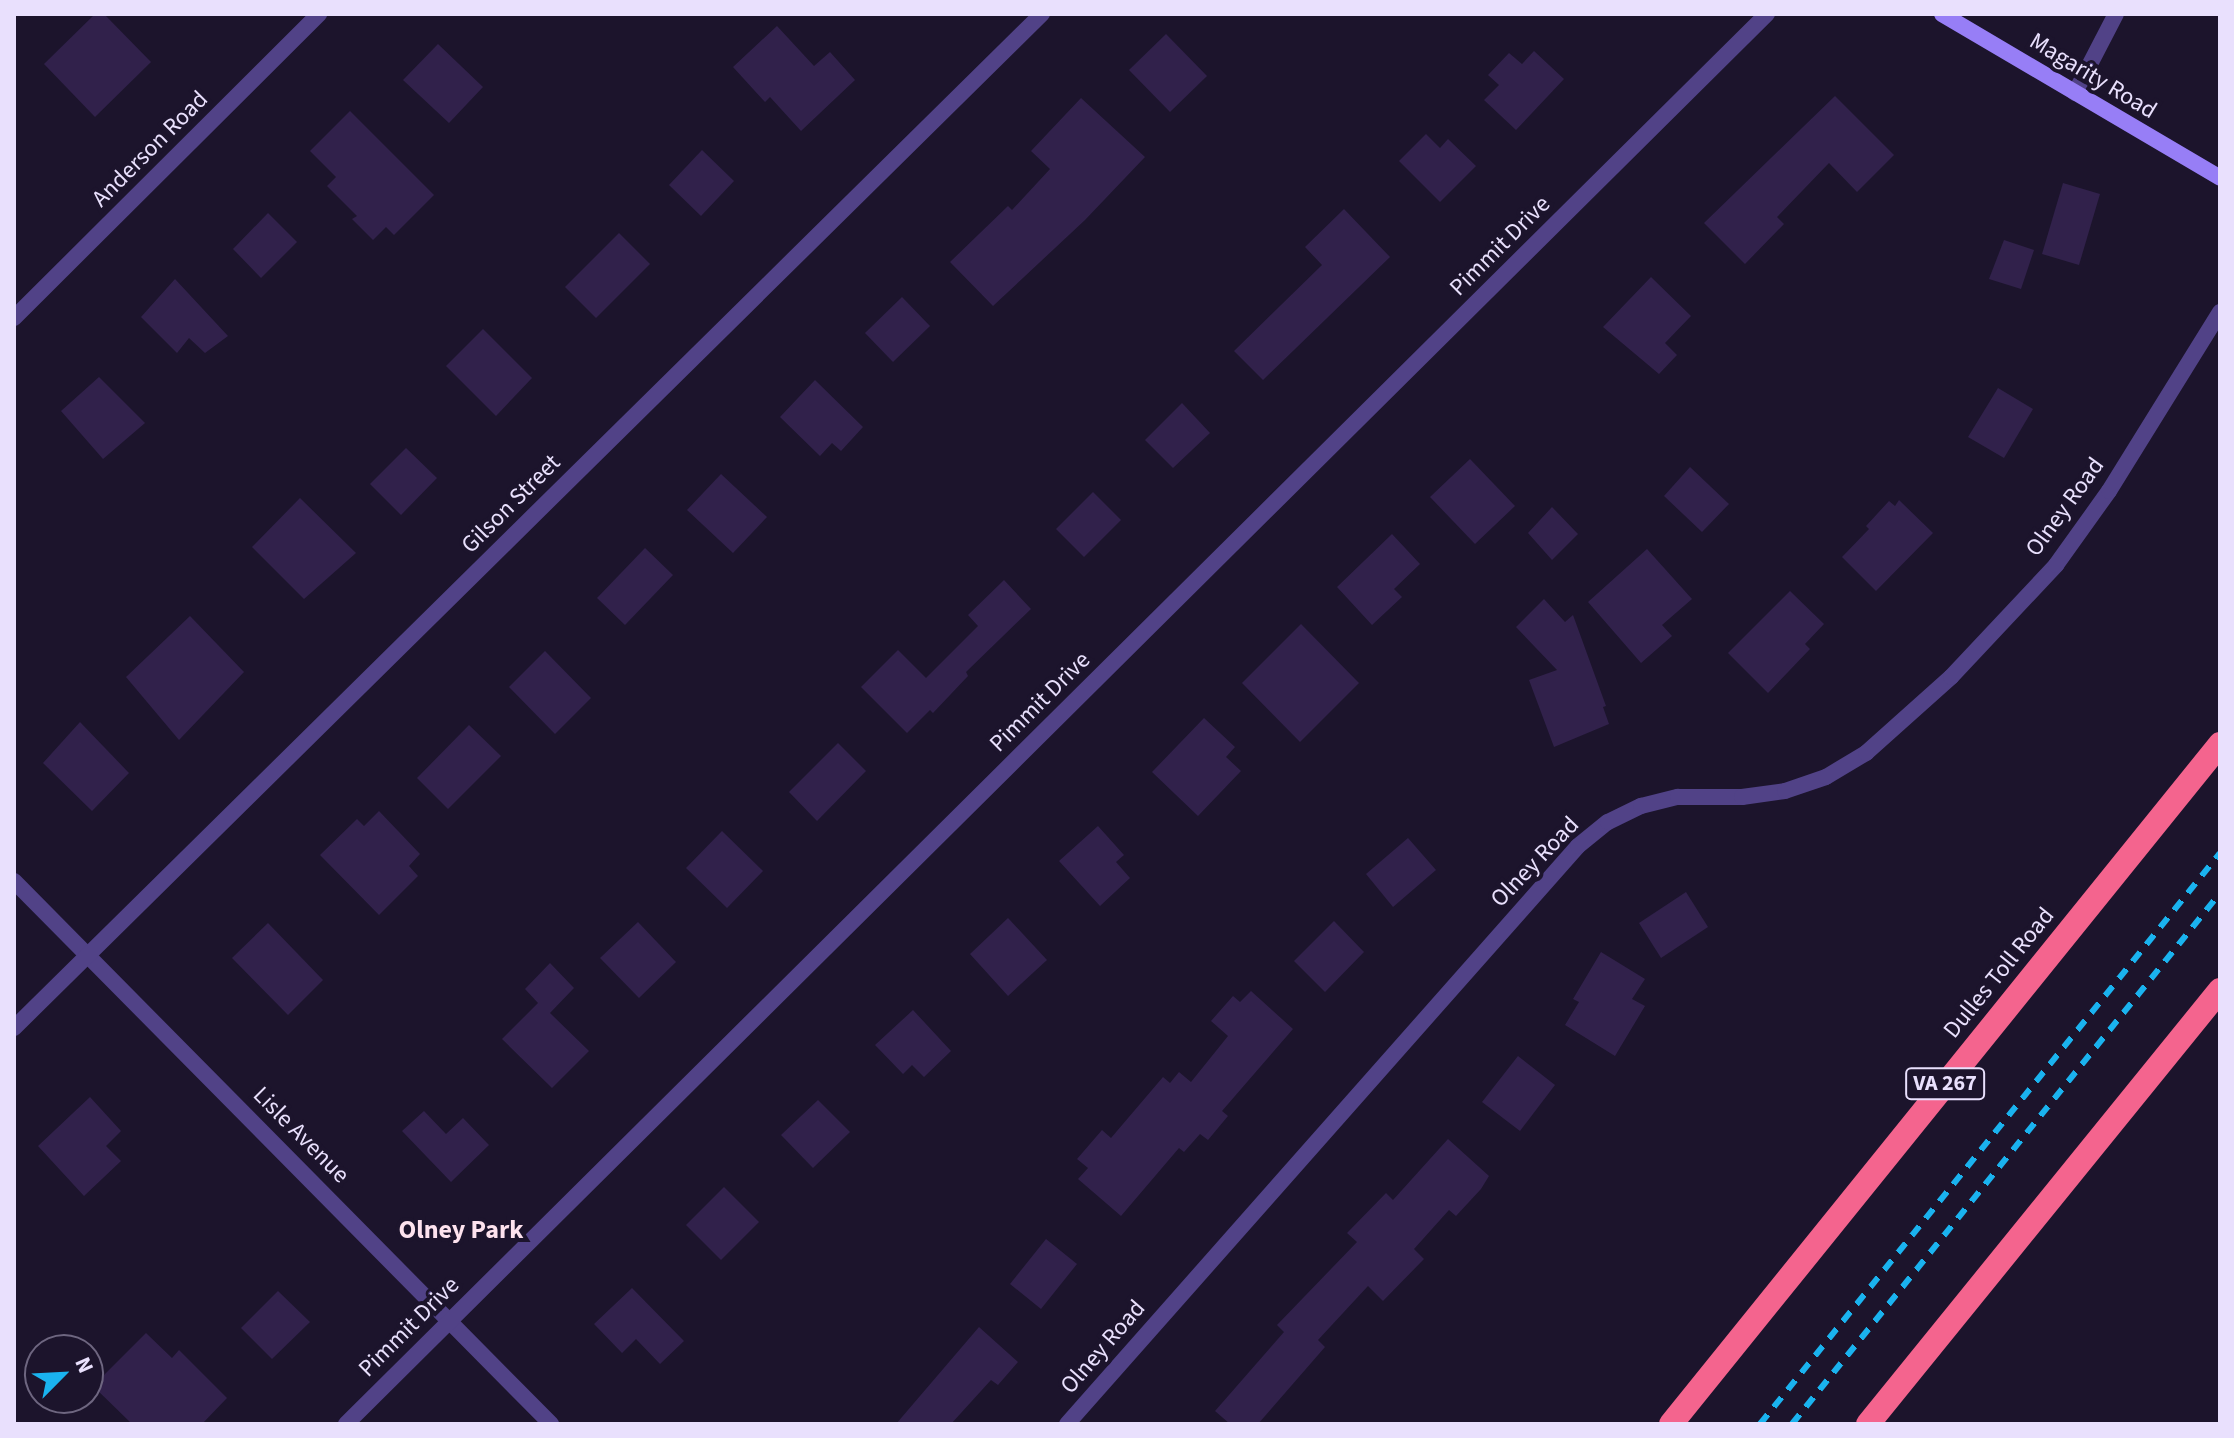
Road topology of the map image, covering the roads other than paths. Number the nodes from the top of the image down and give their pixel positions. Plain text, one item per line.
1 (319, 14) edge
2 (1042, 14) edge
3 (1767, 14) edge
4 (1942, 14) edge
5 (2116, 14) edge
6 (2075, 93) junction
7 (2220, 178) edge
8 (2220, 312) edge
9 (14, 318) edge
10 (2220, 744) edge
11 (14, 881) edge
12 (88, 955) junction
13 (2220, 990) edge
14 (14, 1028) edge
15 (449, 1321) junction
16 (346, 1424) edge
17 (551, 1424) edge
18 (1067, 1424) edge
19 (1671, 1424) edge
20 (1868, 1424) edge

1 - 9 street, Anderson Road
2 - 12 street, Gilson Street
3 - 15 street, Pimmit Drive
4 - 6 main road, Magarity Road
5 - 6 street
6 - 7 main road, Magarity Road
8 - 18 street, Olney Road
10 - 19 highway, Dulles Toll Road / VA 267
11 - 12 street, Lisle Avenue
12 - 14 street, Gilson Street
12 - 15 street, Lisle Avenue
13 - 20 highway
15 - 16 street, Pimmit Drive
15 - 17 street, Lisle Avenue

